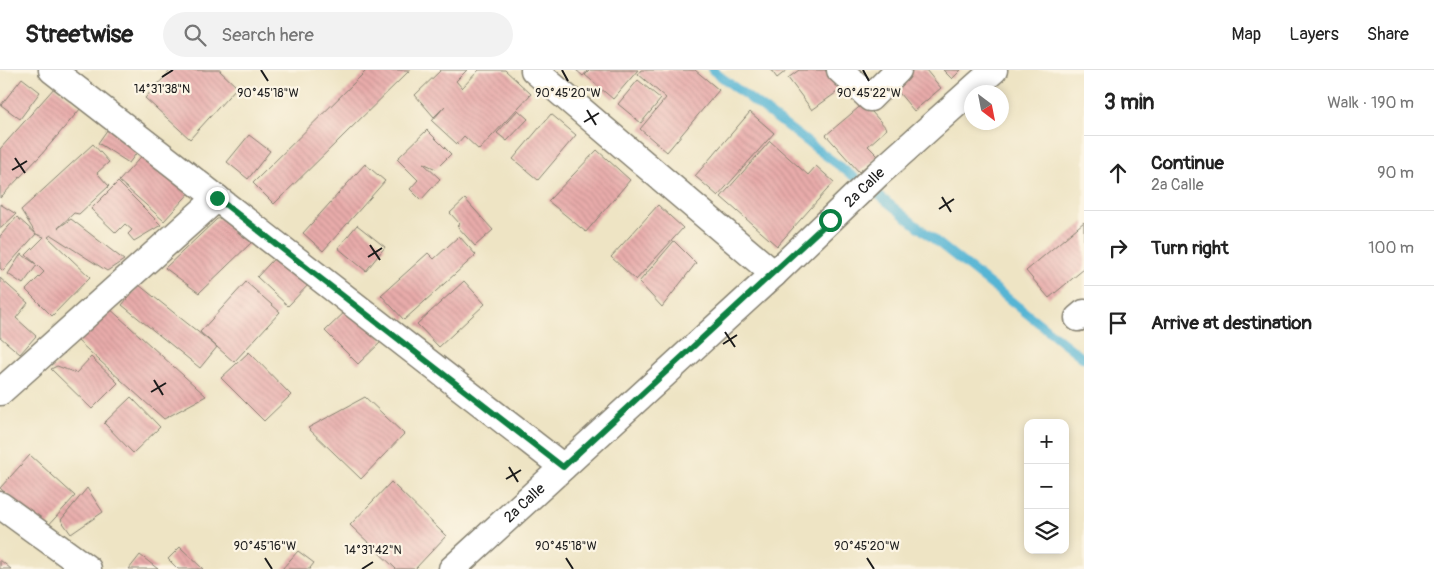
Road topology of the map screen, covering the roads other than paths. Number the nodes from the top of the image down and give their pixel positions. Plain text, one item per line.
1 (52, 70) edge
2 (534, 70) edge
3 (840, 70) edge
4 (898, 70) edge
5 (994, 70) edge
6 (217, 198) junction
7 (774, 274) junction
8 (0, 392) edge
9 (563, 467) junction
10 (0, 506) edge
11 (88, 569) edge
12 (452, 569) edge

1 - 6 street
2 - 7 street
3 - 4 street
5 - 7 street, 2a Calle
6 - 8 street
6 - 9 street
7 - 9 street, 2a Calle
9 - 12 street, 2a Calle
10 - 11 street

